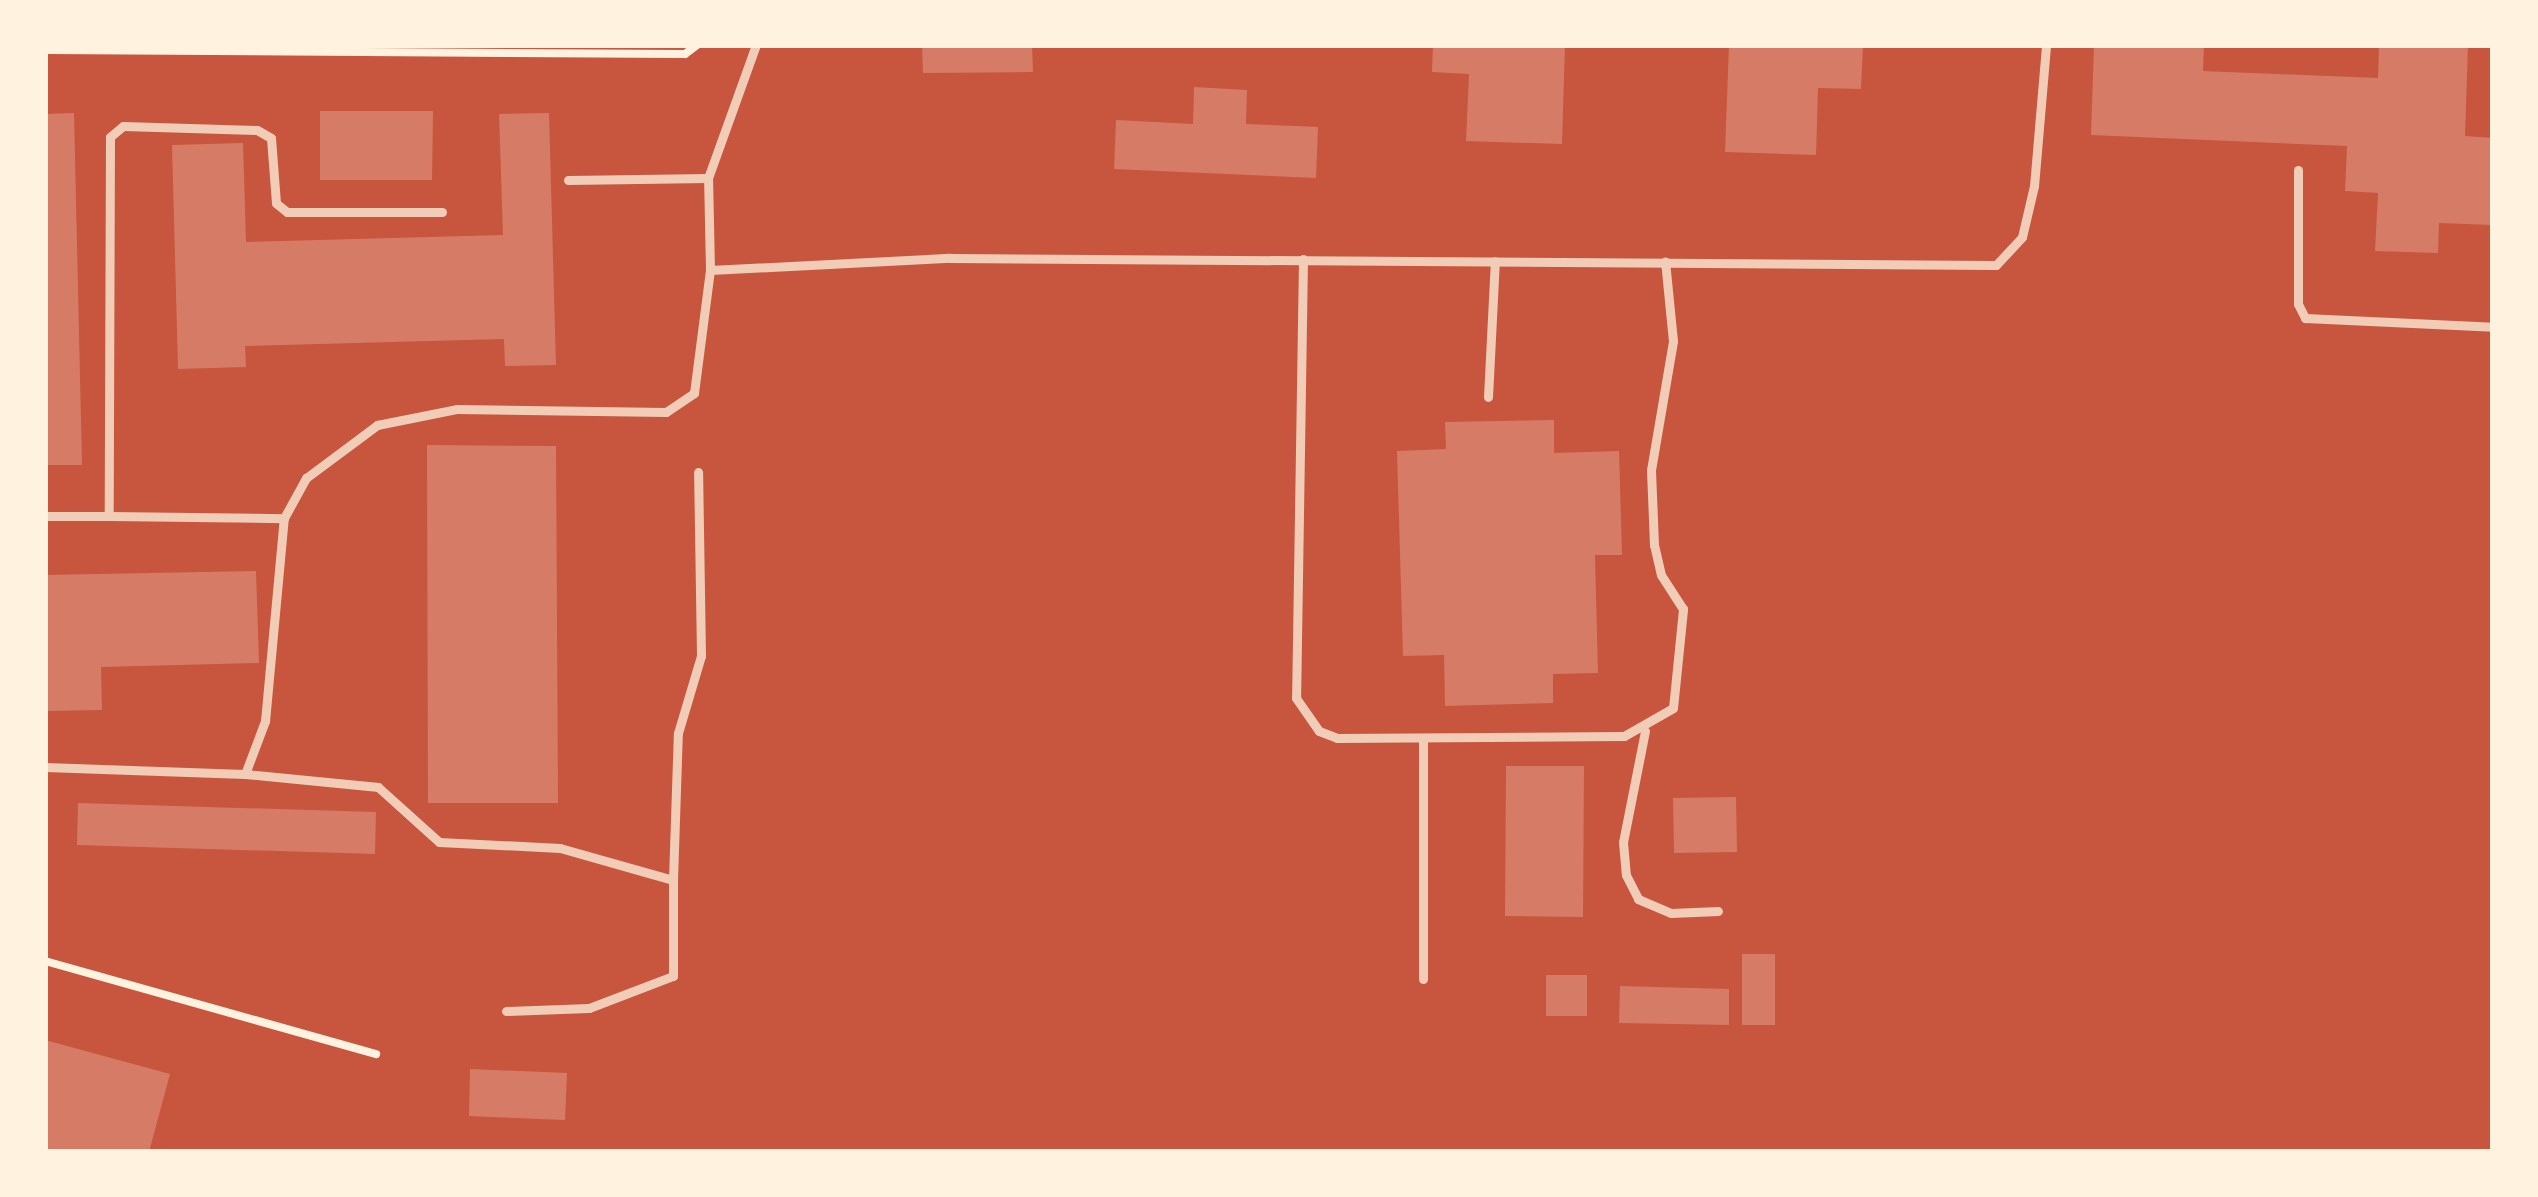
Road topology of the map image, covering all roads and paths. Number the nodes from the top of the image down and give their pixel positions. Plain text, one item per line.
1 (697, 45) edge
2 (756, 45) edge
3 (2046, 45) edge
4 (45, 50) edge
5 (2298, 170) dead end
6 (708, 178) junction
7 (568, 180) dead end
8 (442, 212) dead end
9 (1304, 259) junction
10 (1495, 261) junction
11 (1665, 261) junction
12 (710, 270) junction
13 (2493, 327) edge
14 (1488, 397) dead end
15 (698, 472) dead end
16 (45, 516) edge
17 (109, 516) junction
18 (284, 518) junction
19 (1646, 731) junction
20 (1423, 738) junction
21 (45, 767) edge
22 (245, 774) junction
23 (673, 880) junction
24 (1718, 910) dead end
25 (45, 961) edge
26 (1423, 979) dead end
27 (506, 1011) dead end
28 (376, 1054) dead end

1 - 4 path
2 - 6 lane
3 - 11 lane
5 - 13 lane
6 - 7 lane
6 - 12 lane
8 - 17 lane
9 - 10 lane
9 - 12 lane
9 - 20 lane
10 - 11 lane
10 - 14 lane
11 - 19 lane
12 - 18 lane
15 - 23 lane
16 - 17 lane
17 - 18 lane
18 - 22 lane
19 - 20 lane
19 - 24 lane
20 - 26 lane
21 - 22 lane
22 - 23 lane
23 - 27 lane
25 - 28 path

